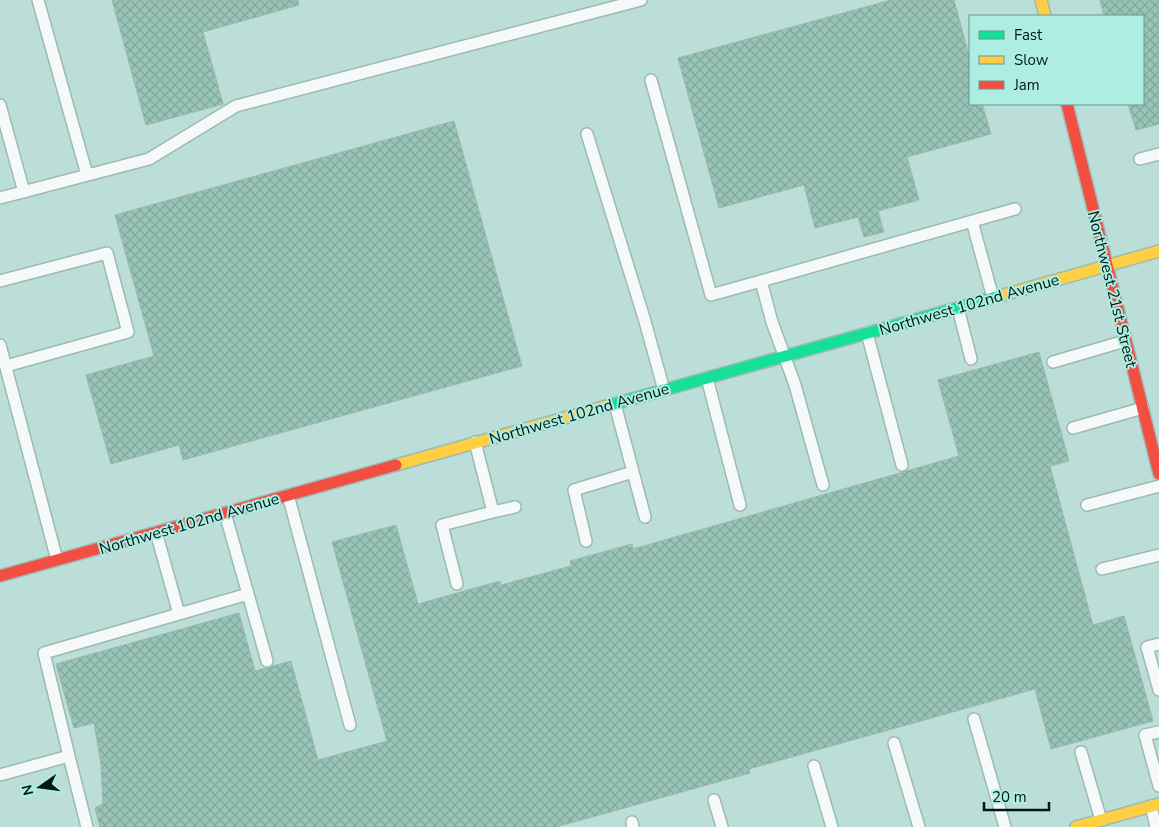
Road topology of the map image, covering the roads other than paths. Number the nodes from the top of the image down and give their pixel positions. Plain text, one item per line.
1 (38, 0) edge
2 (641, 0) edge
3 (1041, 0) edge
4 (1045, 15) edge
5 (651, 80) dead end
6 (1067, 105) edge
7 (0, 106) edge
8 (587, 134) dead end
9 (1159, 154) edge
10 (1140, 159) dead end
11 (87, 175) junction
12 (24, 192) junction
13 (0, 198) edge
14 (1015, 209) dead end
15 (972, 221) junction
16 (1159, 251) edge
17 (1107, 266) junction
18 (0, 281) edge
19 (761, 281) junction
20 (993, 298) junction
21 (958, 308) junction
22 (867, 333) junction
23 (1126, 341) junction
24 (0, 345) edge
25 (784, 356) junction
26 (971, 359) dead end
27 (1053, 362) dead end
28 (6, 366) junction
29 (707, 378) junction
30 (664, 390) junction
31 (615, 404) junction
32 (1143, 408) junction
33 (1073, 428) dead end
34 (476, 442) junction
35 (902, 465) dead end
36 (633, 472) junction
37 (1159, 474) edge
38 (823, 485) dead end
39 (1159, 486) edge
40 (288, 495) junction
41 (740, 504) dead end
42 (1087, 505) dead end
43 (515, 507) dead end
44 (493, 512) junction
45 (225, 513) junction
46 (646, 517) dead end
47 (156, 532) junction
48 (586, 541) dead end
49 (1159, 555) edge
50 (57, 560) junction
51 (1102, 569) dead end
52 (0, 576) edge
53 (457, 584) dead end
54 (248, 594) junction
55 (179, 614) junction
56 (1159, 644) edge
57 (267, 661) dead end
58 (1159, 690) edge
59 (974, 719) dead end
60 (350, 725) dead end
61 (1159, 732) edge
62 (894, 743) dead end
63 (1081, 752) dead end
64 (69, 756) junction
65 (814, 766) dead end
66 (0, 774) edge
67 (1159, 786) edge
68 (714, 800) dead end
69 (1155, 805) edge
70 (1102, 820) junction
71 (1081, 826) edge
72 (87, 827) edge
73 (722, 827) edge
74 (832, 827) edge
75 (919, 827) edge
76 (1005, 827) edge
77 (1156, 827) edge

1 - 11 lane
2 - 11 lane
3 - 4 street
5 - 19 lane
6 - 17 street, Northwest 21st Street
7 - 12 lane
8 - 30 lane
9 - 10 lane
11 - 12 lane
12 - 13 lane
14 - 15 lane
15 - 19 lane
15 - 20 lane
16 - 17 street, Northwest 102nd Avenue
17 - 20 street, Northwest 102nd Avenue
17 - 23 street, Northwest 21st Street
18 - 28 lane
19 - 25 lane
20 - 21 street, Northwest 102nd Avenue
21 - 22 street, Northwest 102nd Avenue
21 - 26 lane
22 - 25 street, Northwest 102nd Avenue
22 - 35 lane
23 - 27 lane
23 - 32 street, Northwest 21st Street
24 - 28 lane
25 - 29 street, Northwest 102nd Avenue
25 - 38 lane
28 - 50 lane
29 - 30 street, Northwest 102nd Avenue
29 - 41 lane
30 - 31 street, Northwest 102nd Avenue
31 - 34 street, Northwest 102nd Avenue
31 - 36 lane
32 - 33 lane
32 - 37 street, Northwest 21st Street
34 - 40 street, Northwest 102nd Avenue
34 - 44 lane
36 - 46 lane
36 - 48 lane
39 - 42 lane
40 - 45 street, Northwest 102nd Avenue
40 - 60 lane
43 - 44 lane
44 - 53 lane
45 - 47 street, Northwest 102nd Avenue
45 - 54 lane
47 - 50 street, Northwest 102nd Avenue
47 - 55 lane
49 - 51 lane
50 - 52 street, Northwest 102nd Avenue
54 - 55 lane
54 - 57 lane
55 - 64 lane
56 - 58 lane
59 - 76 lane
61 - 67 lane
62 - 75 lane
63 - 70 lane
64 - 66 lane
64 - 72 lane
65 - 74 lane
68 - 73 lane
69 - 70 street
69 - 77 lane
70 - 71 street

